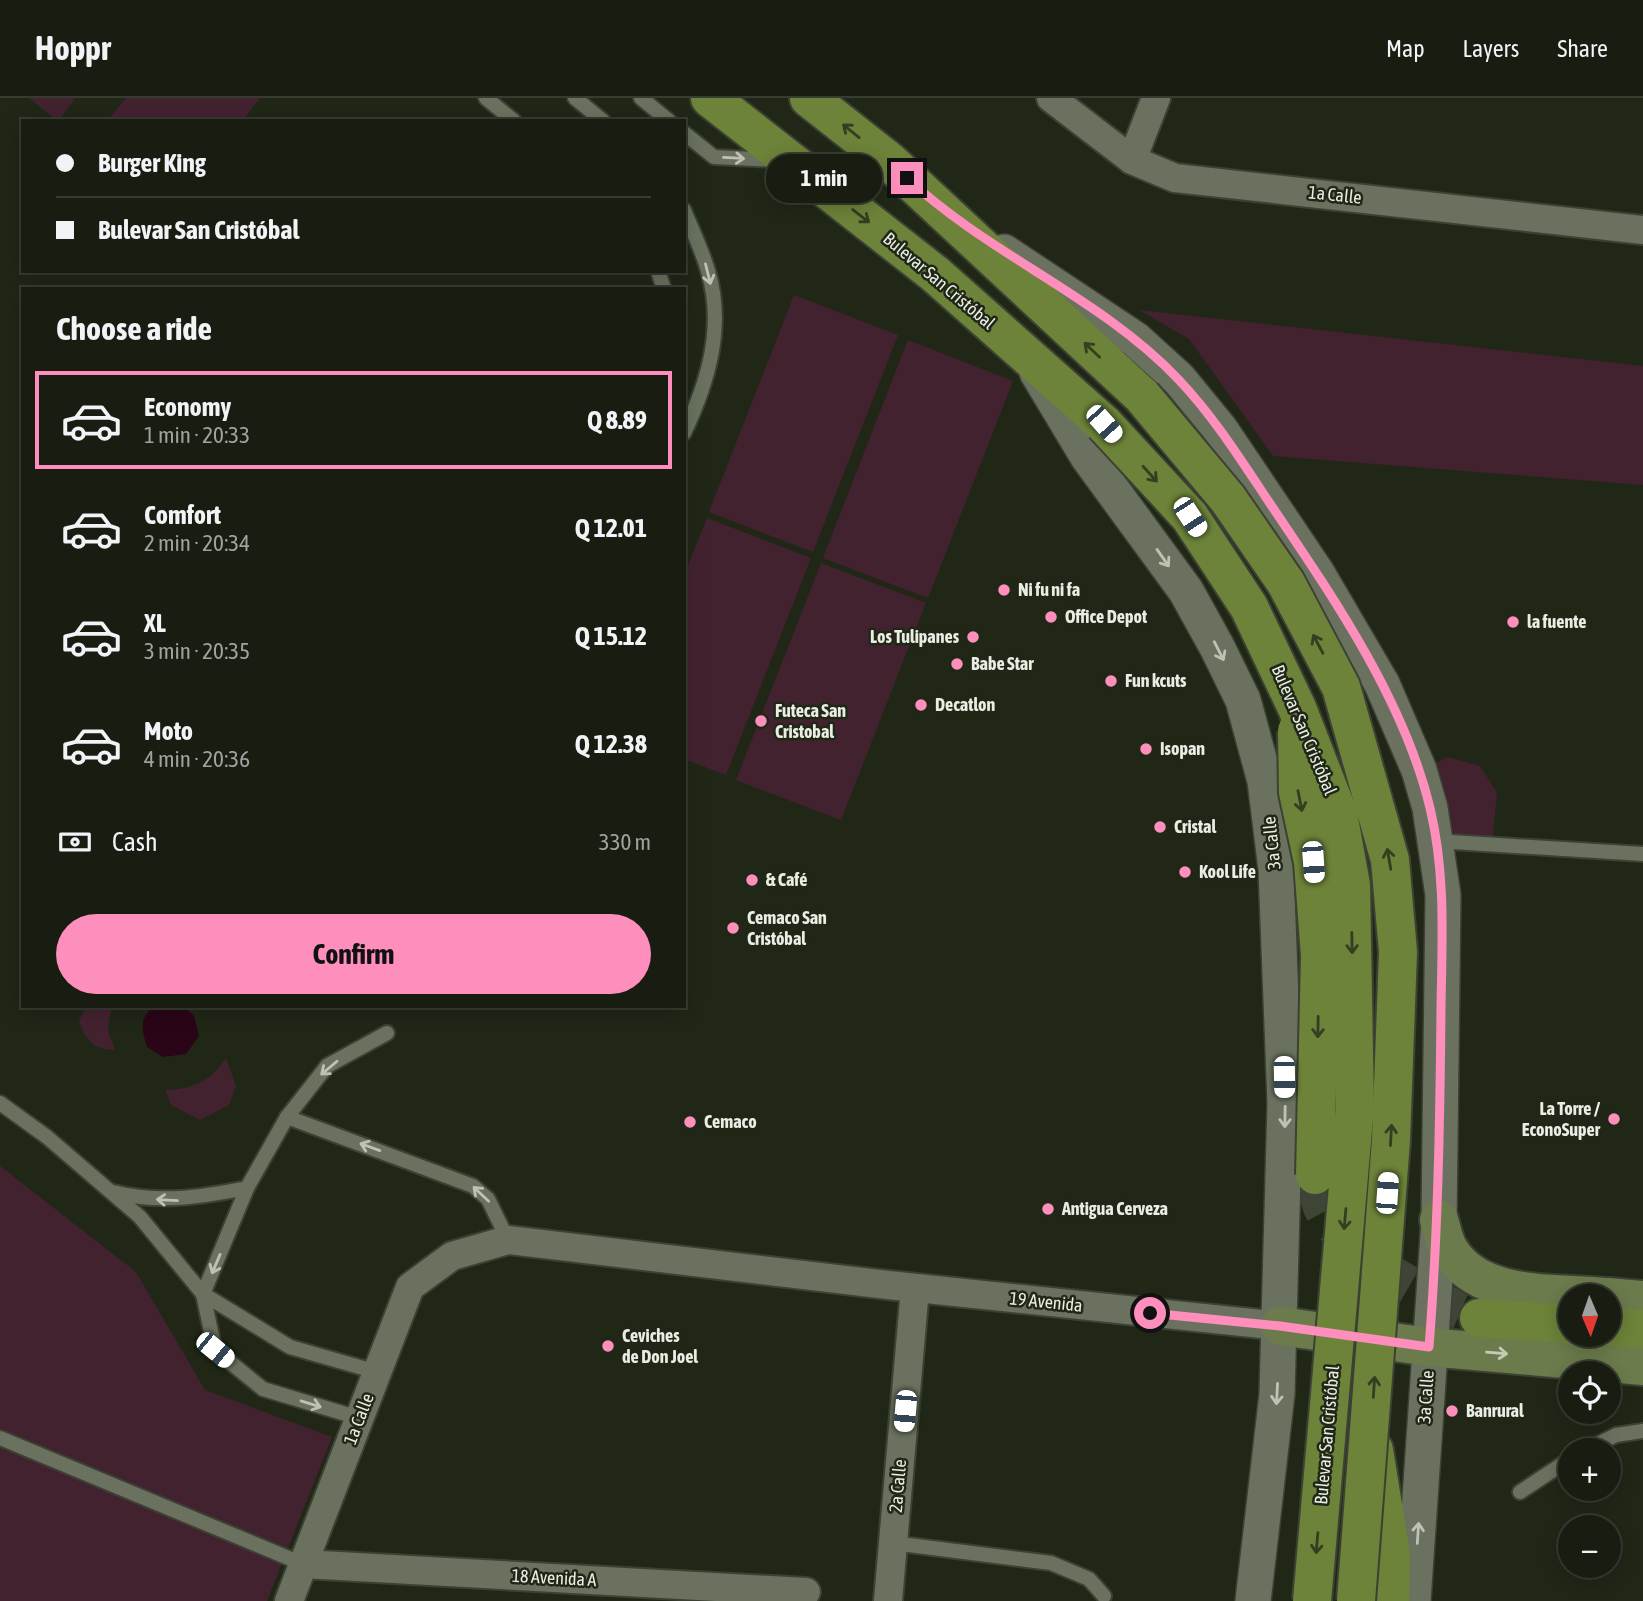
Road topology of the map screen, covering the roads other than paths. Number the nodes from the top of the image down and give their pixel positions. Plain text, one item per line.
1 (486, 98) edge
2 (575, 98) edge
3 (641, 98) edge
4 (710, 98) edge
5 (809, 98) edge
6 (1051, 98) edge
7 (1156, 98) edge
8 (512, 119) edge
9 (601, 119) edge
10 (667, 119) edge
11 (686, 135) edge
12 (792, 160) junction
13 (1132, 160) junction
14 (943, 212) junction
15 (686, 216) edge
16 (1643, 230) edge
17 (1029, 360) junction
18 (686, 429) edge
19 (1297, 708) junction
20 (1436, 841) junction
21 (1643, 854) edge
22 (1443, 895) junction
23 (1280, 941) junction
24 (387, 1033) dead end
25 (0, 1102) edge
26 (287, 1117) junction
27 (1315, 1175) tunnel mouth
28 (247, 1188) junction
29 (105, 1190) junction
30 (1439, 1220) junction
31 (508, 1240) junction
32 (452, 1256) joint
33 (915, 1288) junction
34 (1558, 1293) edge
35 (203, 1294) junction
36 (1621, 1298) edge
37 (1643, 1300) edge
38 (1479, 1318) tunnel mouth
39 (1558, 1323) edge
40 (1280, 1326) junction
41 (1621, 1328) edge
42 (1643, 1329) edge
43 (1429, 1347) junction
44 (1643, 1366) edge
45 (377, 1372) junction
46 (359, 1418) junction
47 (1371, 1428) junction
48 (1643, 1431) edge
49 (0, 1438) edge
50 (1610, 1438) edge
51 (1558, 1467) edge
52 (1520, 1492) dead end
53 (893, 1543) junction
54 (303, 1564) junction
55 (806, 1592) dead end
56 (1104, 1596) dead end
57 (289, 1601) edge
58 (888, 1601) edge
59 (1253, 1601) edge
60 (1311, 1601) edge
61 (1356, 1601) edge
62 (1390, 1601) edge
63 (1413, 1601) edge

1 - 8 lane
2 - 9 lane
3 - 10 lane
4 - 12 main road, Bulevar San Cristóbal
14 -> 5 main road
6 - 13 street, 1a Calle
7 - 13 street
11 -> 12 lane
12 -> 17 main road, Bulevar San Cristóbal
13 - 16 street, 1a Calle
14 - 20 street, 3a Calle
47 -> 14 main road, bridge
15 -> 18 lane
17 -> 19 main road, Bulevar San Cristóbal, bridge
17 -> 23 street, 3a Calle
19 -> 27 main road, bridge
19 -> 60 main road, Bulevar San Cristóbal, bridge
20 - 21 lane
20 - 22 street, 3a Calle
22 - 23 street
22 - 30 street, 3a Calle
23 -> 40 street, 3a Calle
24 -> 26 lane
25 - 29 lane
26 - 28 lane
31 -> 26 lane
28 -> 29 lane
28 -> 35 lane
29 - 35 lane
30 - 34 main road
30 - 43 street, 3a Calle
31 - 32 street, 19 Avenida
31 - 33 street, 19 Avenida
32 - 45 street, 1a Calle
33 - 40 street, 19 Avenida
33 - 53 street, 2a Calle
35 - 45 lane
35 -> 46 lane
36 - 37 main road
38 - 39 main road
40 - 43 main road, 19 Avenida
40 -> 59 street, 3a Calle
41 - 42 main road
43 -> 44 main road, 19 Avenida
63 -> 43 street, 3a Calle
45 - 46 street, 1a Calle
46 - 54 street, 1a Calle
47 - 61 main road, bridge
47 - 62 main road
48 - 50 lane
49 - 54 lane
51 - 52 lane
53 - 56 lane
53 - 58 street, 2a Calle
54 - 55 street, 18 Avenida A
54 - 57 street, 1a Calle

